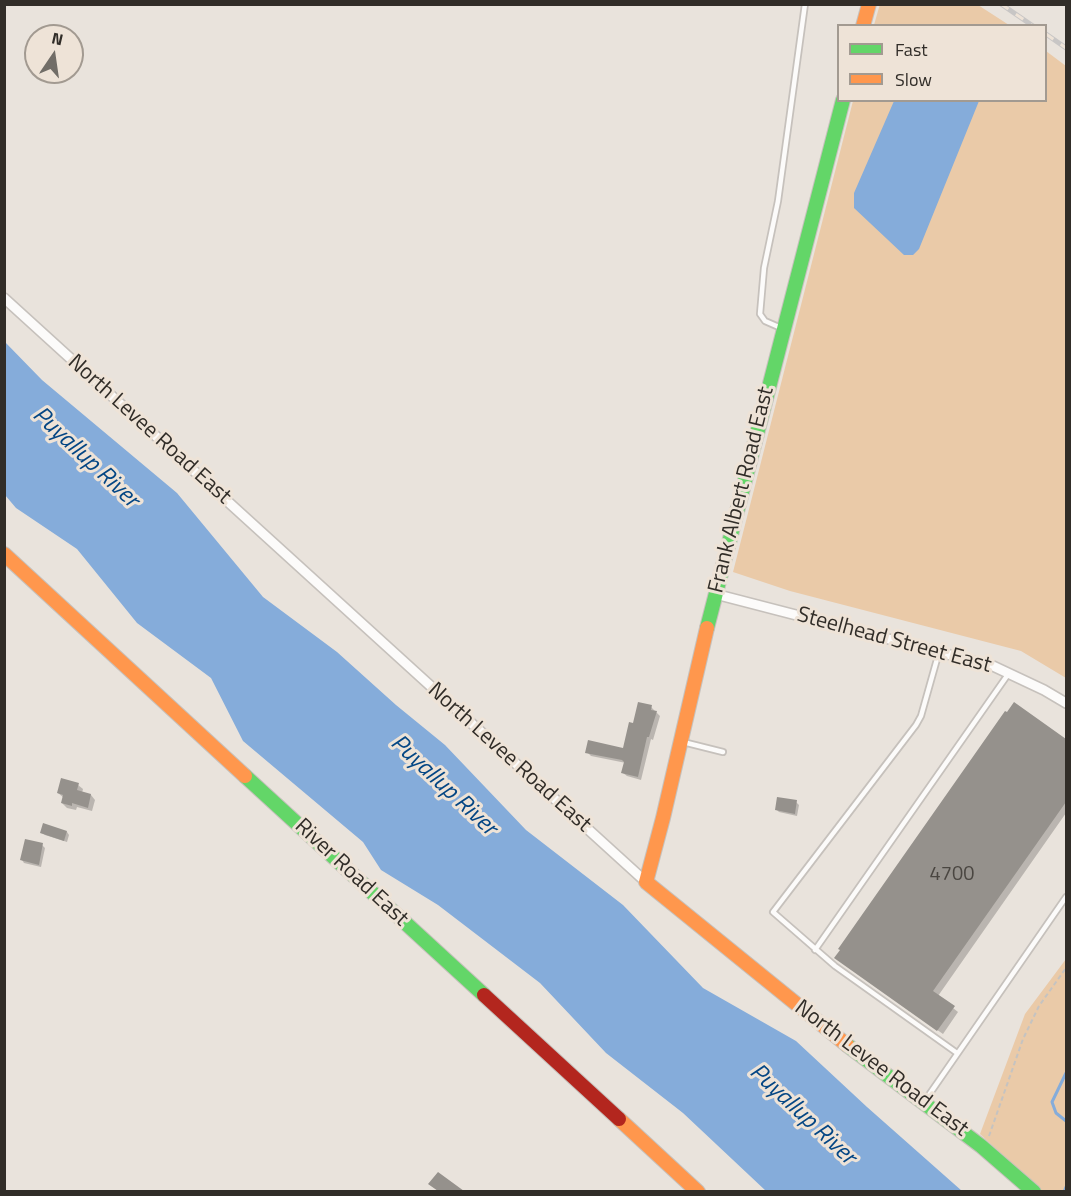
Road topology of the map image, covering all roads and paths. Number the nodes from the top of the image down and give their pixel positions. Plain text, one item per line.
1 (805, 4) edge
2 (868, 4) edge
3 (863, 24) edge
4 (842, 102) edge
5 (4, 298) edge
6 (783, 329) junction
7 (4, 554) edge
8 (715, 594) junction
9 (939, 652) junction
10 (1009, 673) junction
11 (1066, 703) edge
12 (681, 742) junction
13 (723, 752) dead end
14 (646, 882) junction
15 (1066, 897) edge
16 (815, 950) junction
17 (1066, 968) edge
18 (957, 1053) junction
19 (924, 1102) junction
20 (981, 1146) junction
21 (698, 1191) edge
22 (1034, 1191) edge

1 - 6 lane
2 - 3 street
4 - 6 street, Frank Albert Road East
5 - 14 street, North Levee Road East
6 - 8 street, Frank Albert Road East
7 - 21 street, River Road East
8 - 9 street, Steelhead Street East
8 - 12 street, Frank Albert Road East
9 - 10 street, Steelhead Street East
9 - 16 lane
10 - 11 street, Steelhead Street East
10 - 16 lane
12 - 13 lane
12 - 14 street, Frank Albert Road East
14 - 19 street, North Levee Road East
15 - 18 lane
16 - 18 lane
17 - 20 path
18 - 19 lane
19 - 20 street, North Levee Road East
20 - 22 street, North Levee Road East

